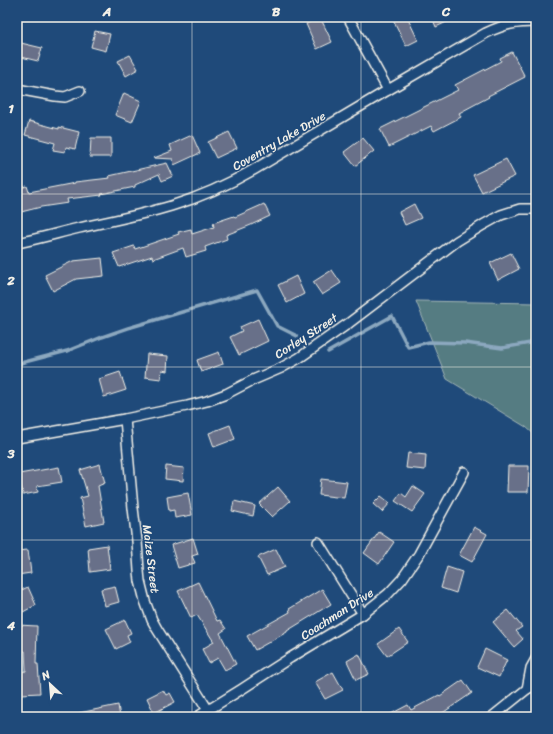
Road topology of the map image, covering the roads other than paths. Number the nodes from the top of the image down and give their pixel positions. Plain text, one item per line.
1 (348, 17) edge
2 (536, 22) edge
3 (17, 89) edge
4 (388, 90) junction
5 (80, 91) dead end
6 (536, 209) edge
7 (17, 243) edge
8 (125, 419) junction
9 (17, 438) edge
10 (464, 472) dead end
11 (318, 542) dead end
12 (363, 614) junction
13 (536, 659) edge
14 (536, 685) edge
15 (526, 689) junction
16 (208, 710) junction
17 (197, 717) edge
18 (492, 717) edge

1 - 4 street
2 - 4 street, Coventry Lake Drive
3 - 5 street
4 - 7 street, Coventry Lake Drive
6 - 8 street, Corley Street
8 - 9 street, Corley Street
8 - 16 street, Maize Street
10 - 12 street, Coachman Drive
11 - 12 street
12 - 16 street, Coachman Drive
13 - 15 street
14 - 15 street
15 - 18 street
16 - 17 street, Coachman Drive

